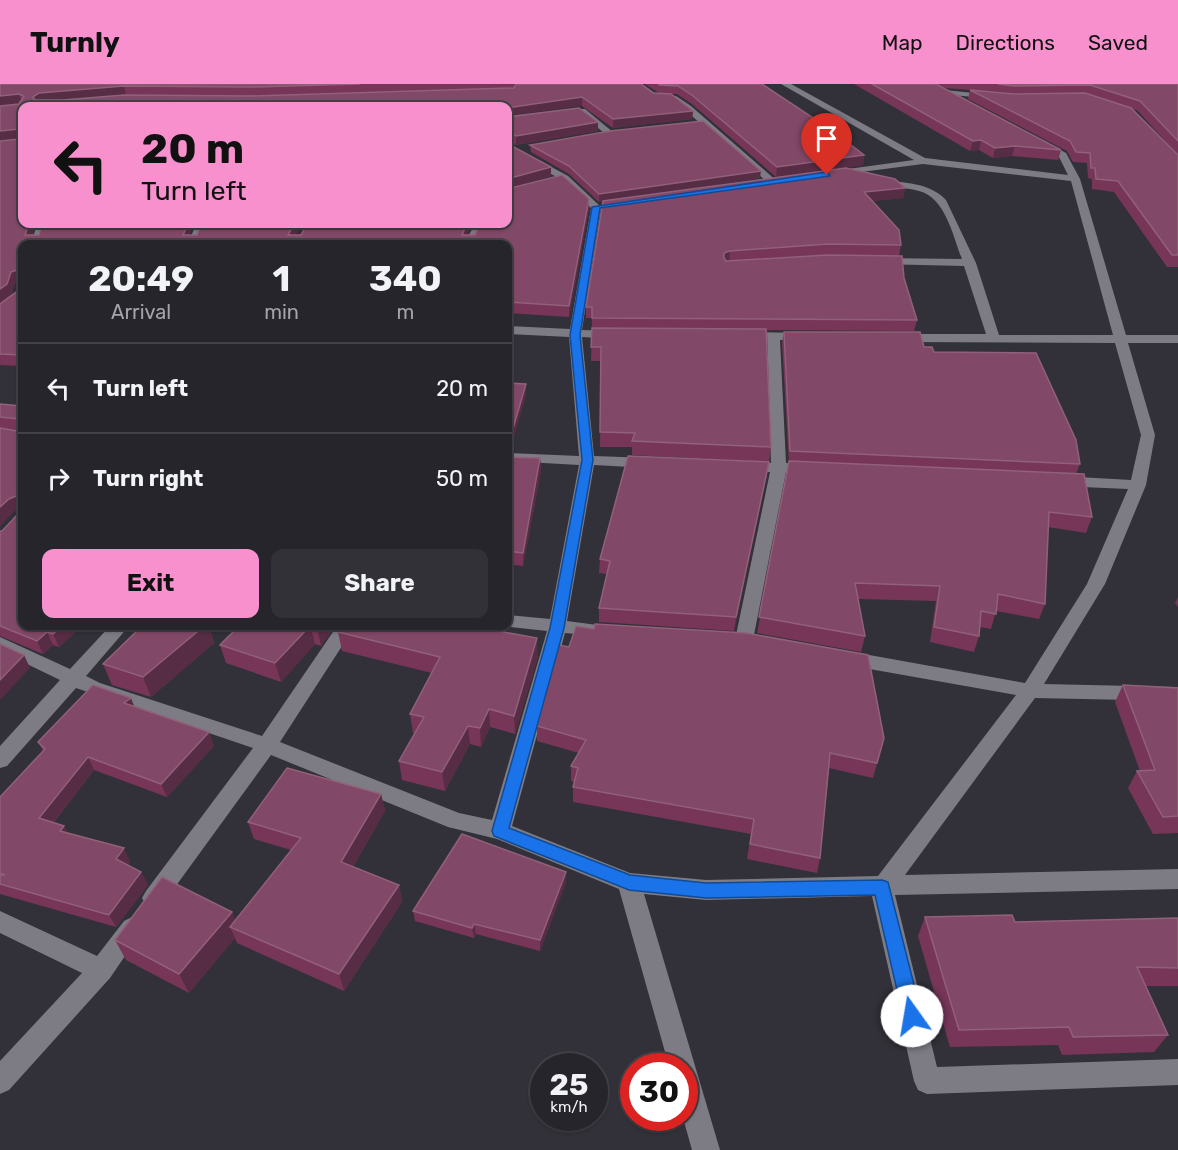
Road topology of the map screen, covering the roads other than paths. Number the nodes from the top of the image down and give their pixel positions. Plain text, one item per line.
1 (637, 84) edge
2 (785, 84) edge
3 (926, 84) edge
4 (942, 92) junction
5 (1000, 98) edge
6 (971, 106) edge
7 (564, 112) edge
8 (705, 123) junction
9 (693, 124) edge
10 (622, 132) edge
11 (610, 134) junction
12 (598, 135) edge
13 (1027, 135) edge
14 (528, 148) edge
15 (512, 149) edge
16 (512, 150) edge
17 (923, 161) junction
18 (845, 172) junction
19 (824, 175) edge
20 (565, 178) junction
21 (1075, 179) junction
22 (546, 183) edge
23 (750, 185) edge
24 (608, 205) edge
25 (596, 207) junction
26 (867, 261) edge
27 (969, 263) junction
28 (512, 330) edge
29 (575, 335) junction
30 (633, 335) edge
31 (726, 336) edge
32 (773, 337) junction
33 (819, 337) edge
34 (889, 338) edge
35 (994, 339) junction
36 (1178, 339) edge
37 (1122, 340) junction
38 (512, 457) edge
39 (587, 460) junction
40 (659, 463) edge
41 (731, 466) edge
42 (779, 467) junction
43 (826, 470) edge
44 (1047, 480) edge
45 (1138, 485) junction
46 (512, 622) edge
47 (557, 628) junction
48 (116, 630) edge
49 (343, 630) edge
50 (615, 632) edge
51 (720, 638) edge
52 (744, 640) junction
53 (0, 643) edge
54 (767, 644) edge
55 (824, 654) edge
56 (72, 678) junction
57 (1030, 691) junction
58 (1178, 694) edge
59 (267, 745) junction
60 (0, 760) edge
61 (500, 831) junction
62 (1178, 879) edge
63 (629, 883) junction
64 (882, 888) junction
65 (0, 922) edge
66 (101, 970) junction
67 (678, 1053) edge
68 (1178, 1072) edge
69 (0, 1082) edge
70 (698, 1122) edge
71 (706, 1150) edge

1 - 8 street
2 - 17 street
3 - 4 street
4 - 5 street
4 - 6 street
7 - 11 street
8 - 9 street
8 - 23 street
10 - 11 street
11 - 12 street
13 - 21 street
14 - 15 street
16 - 20 street
17 - 18 street
17 - 21 street
18 - 19 street
18 - 27 street
20 - 22 street
20 - 25 street
21 - 37 street
24 - 25 street
25 - 29 street
26 - 27 street
27 - 35 street
28 - 29 street
29 - 30 street
29 - 39 street
31 - 32 street
32 - 33 street
32 - 42 street
34 - 35 street
35 - 37 street
36 - 37 street
37 - 45 street
38 - 39 street
39 - 40 street
39 - 47 street
41 - 42 street
42 - 43 street
42 - 52 street
44 - 45 street
45 - 57 street
46 - 47 street
47 - 50 street
47 - 61 street
48 - 56 street
49 - 59 street
51 - 52 street
52 - 54 street
53 - 56 street
55 - 57 street
56 - 59 street
56 - 60 street
57 - 58 street
57 - 64 street
59 - 61 street
59 - 66 street
61 - 63 street
62 - 64 street
63 - 64 street
63 - 67 street
64 - 68 street
65 - 66 street
66 - 69 street
70 - 71 street

